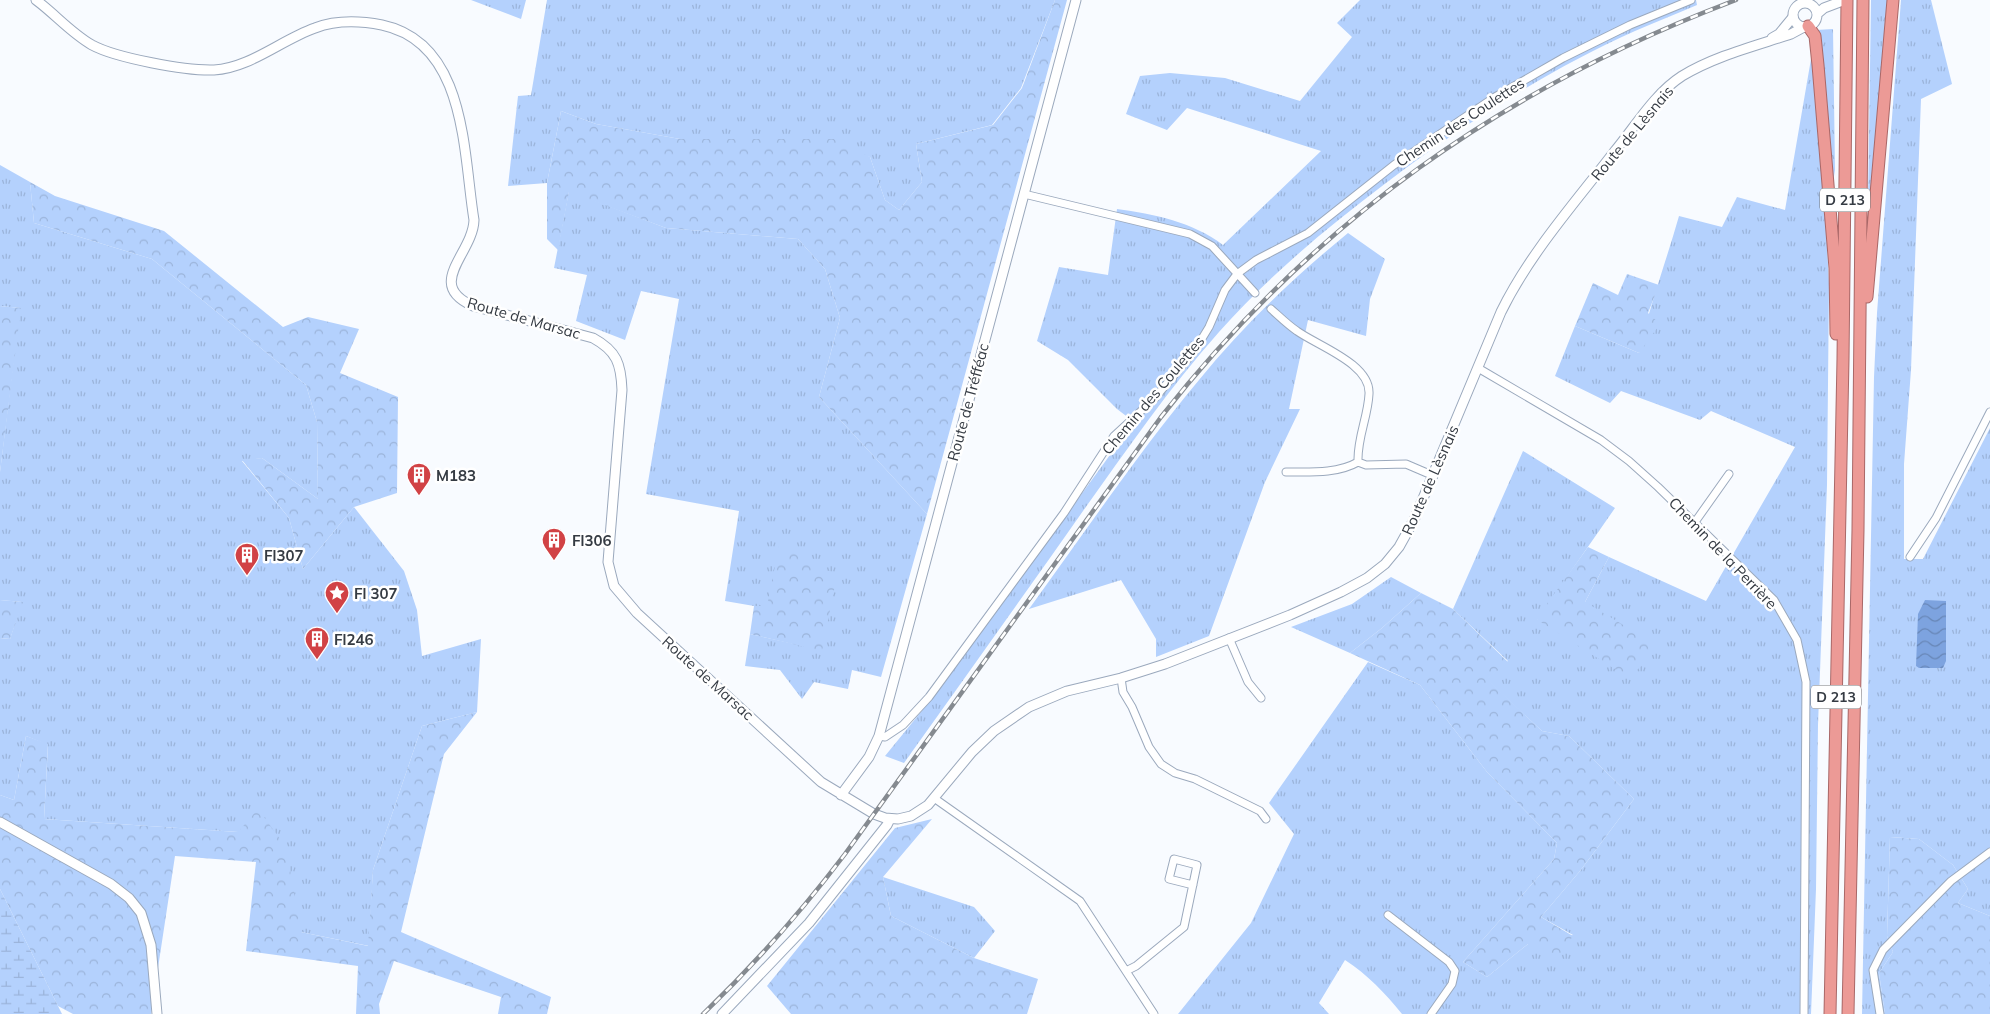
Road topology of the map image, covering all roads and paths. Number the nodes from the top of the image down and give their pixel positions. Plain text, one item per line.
1 (36, 0) edge
2 (1076, 0) edge
3 (1691, 0) edge
4 (1846, 0) edge
5 (1863, 0) edge
6 (1893, 0) edge
7 (1812, 2) edge
8 (1817, 14) junction
9 (1793, 17) junction
10 (1806, 27) junction
11 (1763, 43) junction
12 (1024, 194) junction
13 (1237, 274) junction
14 (1255, 293) dead end
15 (1272, 309) dead end
16 (1861, 317) junction
17 (1478, 368) junction
18 (1843, 379) junction
19 (1990, 412) edge
20 (1358, 462) junction
21 (1286, 472) dead end
22 (1729, 474) dead end
23 (1434, 476) junction
24 (1695, 522) junction
25 (1910, 557) dead end
26 (1229, 638) junction
27 (1120, 678) junction
28 (1261, 698) dead end
29 (879, 736) junction
30 (841, 795) junction
31 (934, 798) junction
32 (890, 819) junction
33 (1266, 819) dead end
34 (0, 822) edge
35 (1990, 852) edge
36 (1193, 885) junction
37 (1388, 915) dead end
38 (1126, 971) junction
39 (157, 1014) edge
40 (722, 1014) edge
41 (1154, 1014) edge
42 (1431, 1014) edge
43 (1804, 1014) edge
44 (1830, 1014) edge
45 (1848, 1014) edge
46 (1880, 1014) edge

1 - 30 street, Route de Marsac
2 - 12 street, Route de Tréfféac
3 - 13 street, Chemin des Coulettes
4 - 8 street
4 - 18 highway, D 213
5 - 16 highway, D 213
6 - 16 highway
7 - 8 street
7 - 9 street
8 - 10 street
9 - 10 street
9 - 11 street, Route de Lèsnais
10 - 11 street, Route de Lèsnais
10 - 18 highway
11 - 17 street, Route de Lèsnais
12 - 13 street
12 - 29 street, Route de Tréfféac
13 - 14 street
13 - 29 street, Chemin des Coulettes
15 - 20 street
16 - 45 highway, D 213
17 - 23 street, Route de Lèsnais
17 - 24 street, Chemin de la Perrière
18 - 44 highway, D 213
19 - 25 street
20 - 21 street
20 - 23 street
22 - 24 street
23 - 26 street, Route de Lèsnais
24 - 43 street, Chemin de la Perrière
26 - 27 street, Route de Lèsnais
26 - 28 street
27 - 31 street, Route de Lèsnais
27 - 33 street
29 - 30 street, Route de Tréfféac
30 - 32 street
31 - 32 street, Route de Lèsnais
31 - 38 street
32 - 40 street
34 - 39 street
35 - 46 street
36 - 36 street
36 - 38 street
37 - 42 street
38 - 41 street

